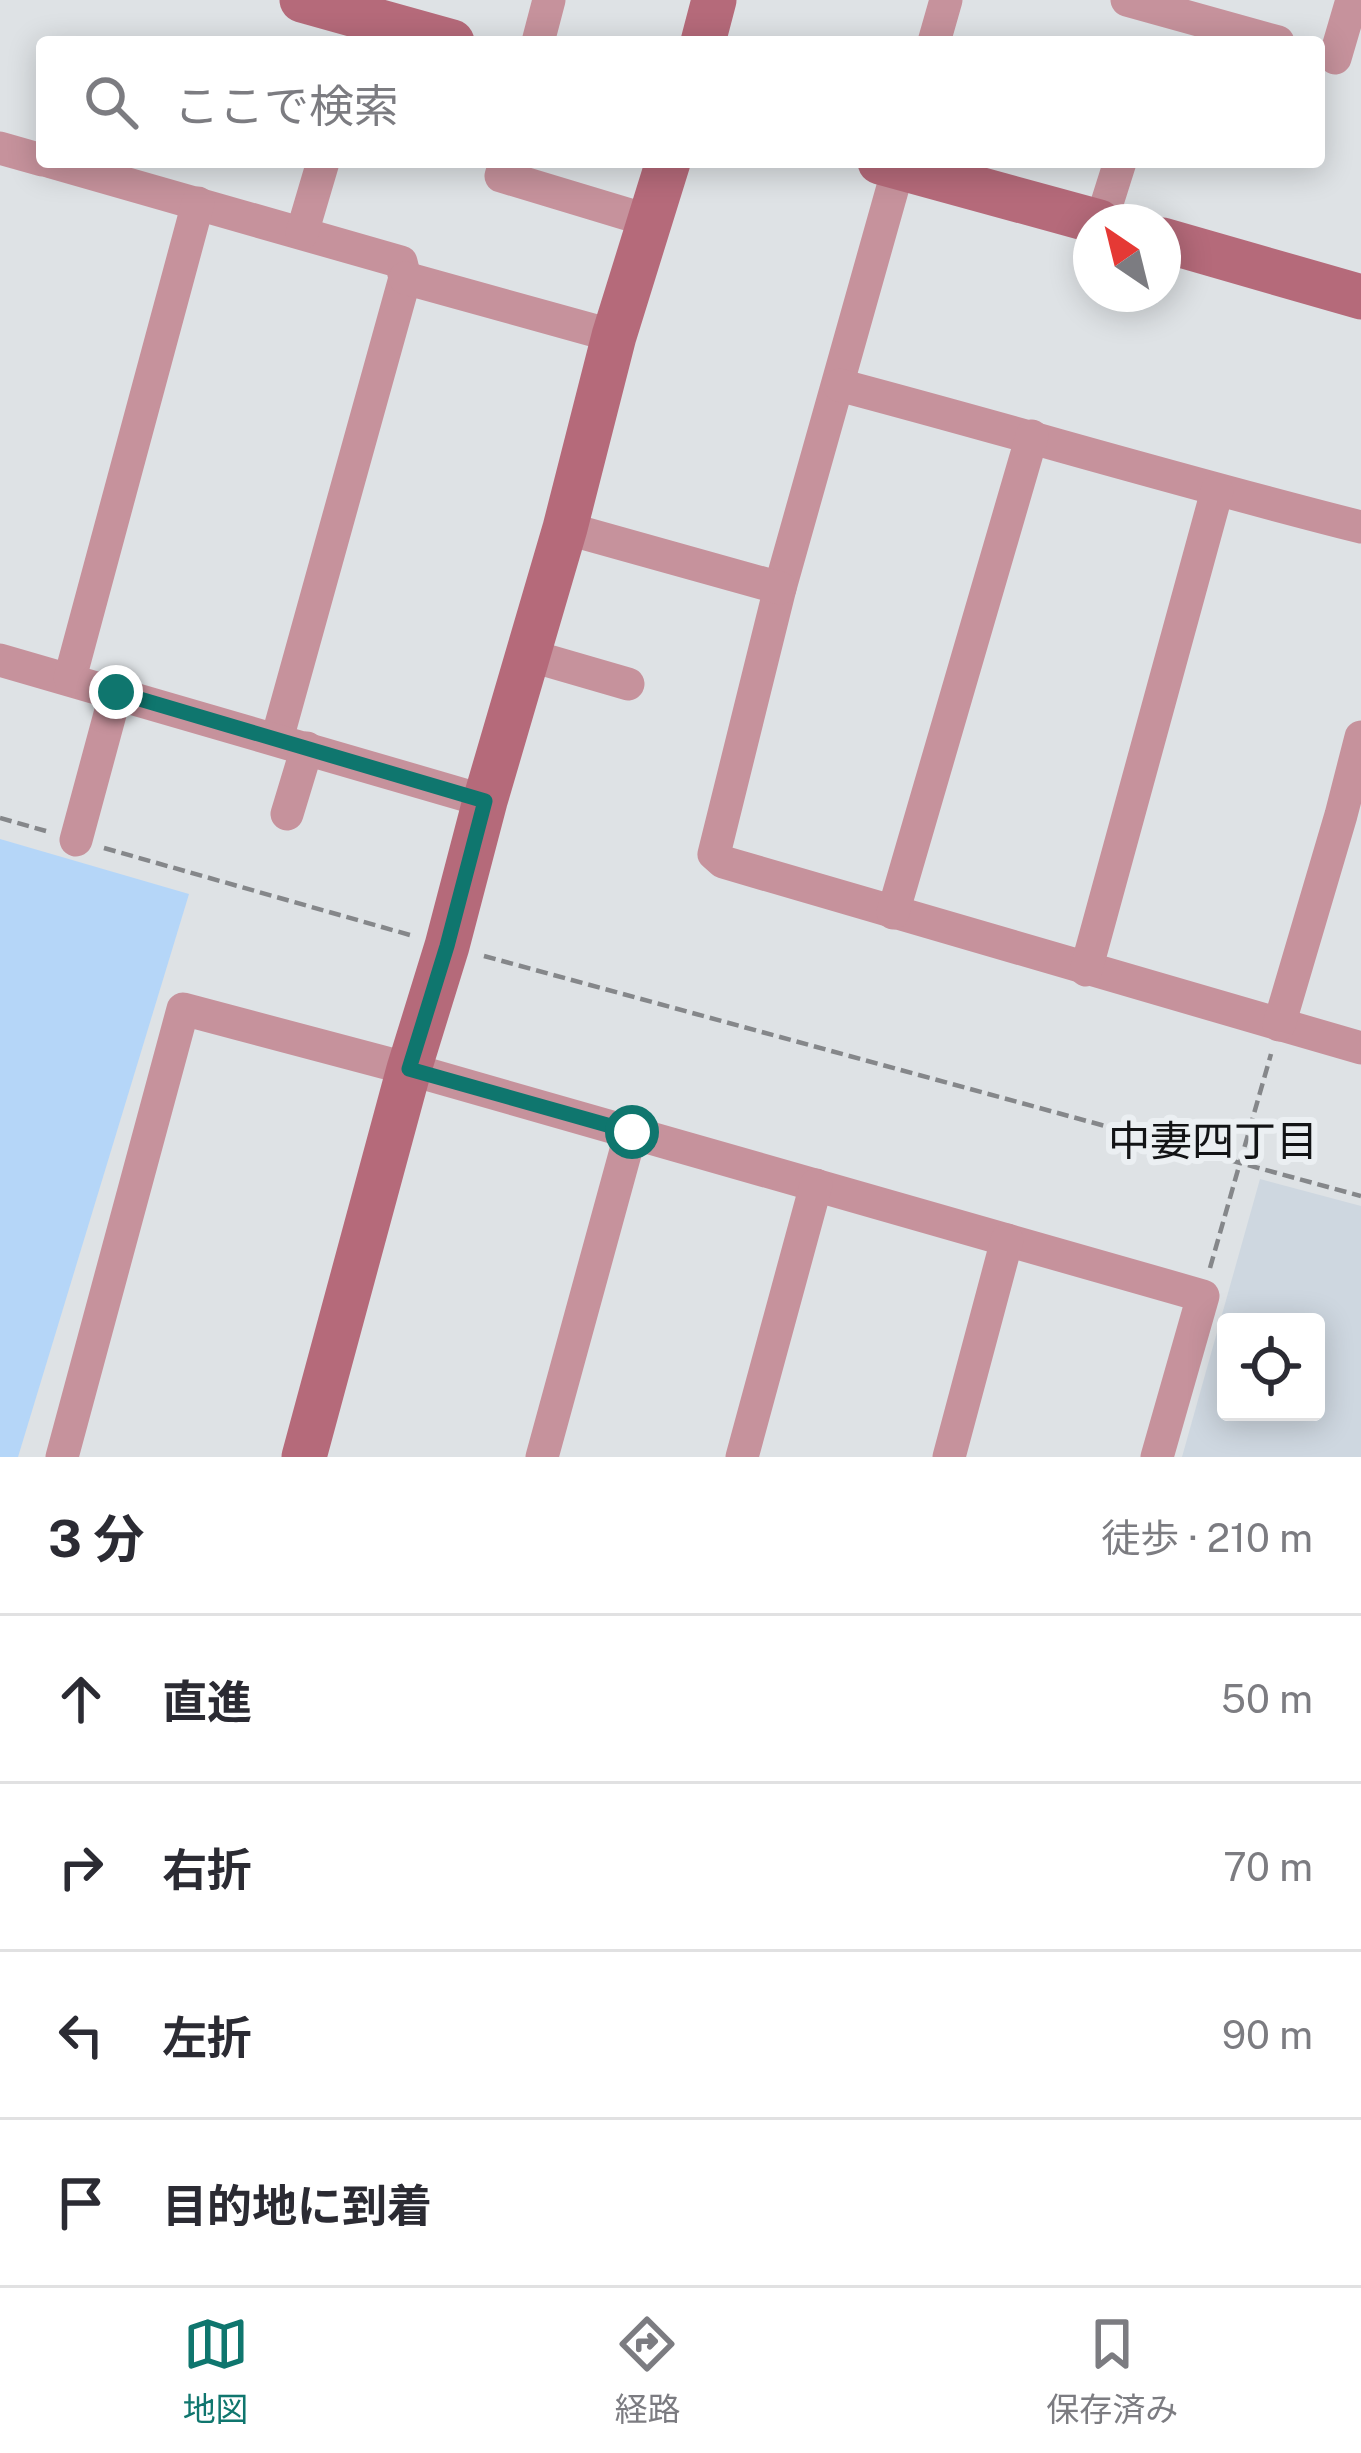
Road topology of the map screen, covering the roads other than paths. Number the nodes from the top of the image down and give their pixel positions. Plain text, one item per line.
1 (302, 0) edge
2 (549, 0) edge
3 (714, 0) edge
4 (946, 0) edge
5 (1127, 0) edge
6 (1352, 0) edge
7 (364, 20) edge
8 (428, 36) edge
9 (540, 36) edge
10 (705, 36) edge
11 (936, 36) edge
12 (1256, 36) edge
13 (1339, 59) edge
14 (0, 148) edge
15 (36, 158) edge
16 (73, 168) edge
17 (321, 168) edge
18 (503, 168) edge
19 (666, 168) edge
20 (892, 168) edge
21 (907, 168) edge
22 (1118, 168) edge
23 (199, 203) junction
24 (1106, 204) edge
25 (1073, 214) edge
26 (650, 220) junction
27 (302, 233) junction
28 (1181, 246) edge
29 (405, 278) junction
30 (1361, 297) edge
31 (614, 336) junction
32 (839, 386) junction
33 (1032, 436) junction
34 (1217, 491) junction
35 (1361, 527) edge
36 (565, 529) junction
37 (781, 588) junction
38 (528, 655) junction
39 (0, 660) edge
40 (70, 678) junction
41 (628, 684) dead end
42 (116, 692) junction
43 (1361, 737) edge
44 (292, 743) junction
45 (485, 801) junction
46 (286, 814) dead end
47 (1351, 818) edge
48 (76, 840) road end
49 (893, 913) junction
50 (1086, 970) junction
51 (1279, 1025) junction
52 (1361, 1048) edge
53 (409, 1069) junction
54 (632, 1132) junction
55 (816, 1185) junction
56 (1007, 1240) junction
57 (62, 1457) edge
58 (304, 1457) edge
59 (542, 1457) edge
60 (742, 1457) edge
61 (949, 1457) edge
62 (1157, 1457) edge

1 - 7 street
2 - 9 street
3 - 10 street
4 - 11 street
5 - 12 street
6 - 13 street
7 - 8 street
14 - 15 street
16 - 23 street
17 - 27 street
18 - 26 street
19 - 26 street
20 - 32 street
21 - 25 street
22 - 24 street
23 - 27 street
23 - 40 street
26 - 31 street
27 - 29 street
28 - 30 street
29 - 31 street
29 - 44 street
31 - 36 street
32 - 33 street
32 - 37 street
33 - 34 street
33 - 49 street
34 - 35 street
34 - 50 street
36 - 37 street
36 - 38 street
37 - 49 street
38 - 41 street
38 - 45 street
39 - 40 street
40 - 42 street
42 - 44 street
42 - 48 street
43 - 47 street
44 - 45 street
44 - 46 street
45 - 53 street
47 - 51 street
49 - 50 street
50 - 51 street
51 - 52 street
53 - 54 street
53 - 57 street
53 - 58 street
54 - 55 street
54 - 59 street
55 - 56 street
55 - 60 street
56 - 61 street
56 - 62 street

